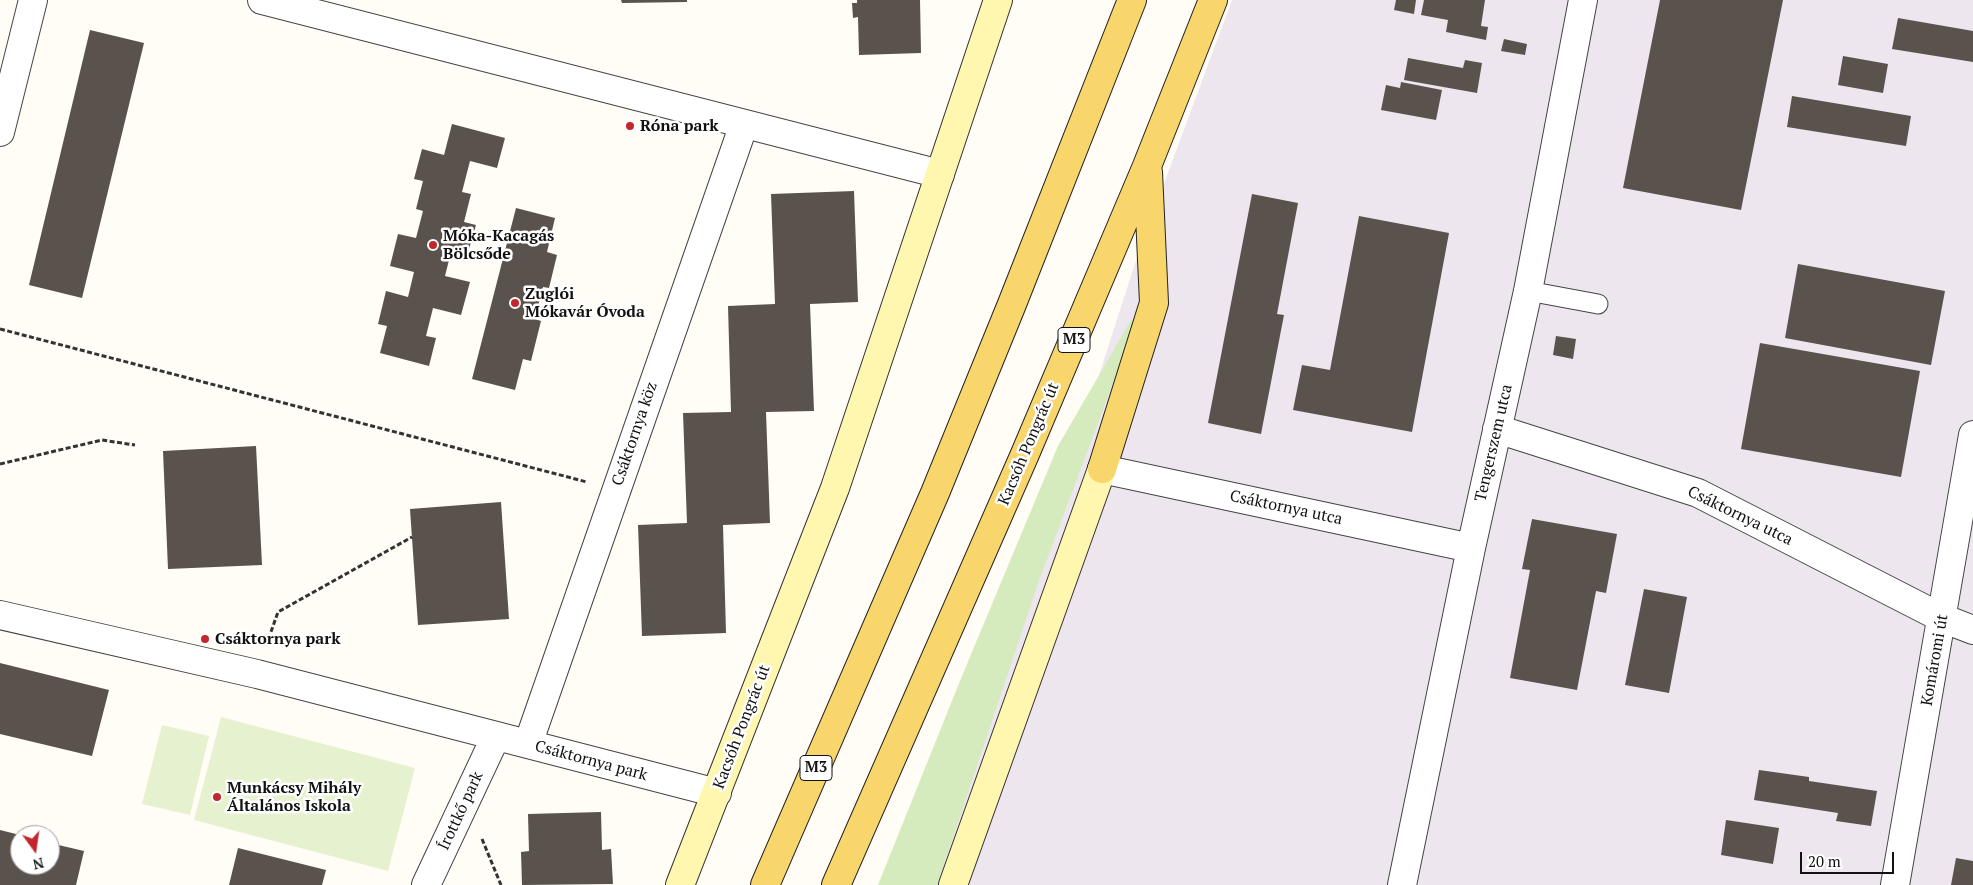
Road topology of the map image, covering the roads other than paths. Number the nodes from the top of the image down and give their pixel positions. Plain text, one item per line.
1 (33, 0) edge
2 (262, 0) edge
3 (998, 0) edge
4 (1132, 0) edge
5 (1213, 0) edge
6 (1583, 0) edge
7 (744, 124) junction
8 (0, 132) edge
9 (1148, 166) junction
10 (940, 174) junction
11 (1528, 291) junction
12 (1598, 304) dead end
13 (1497, 429) junction
14 (1973, 435) edge
15 (1102, 468) junction
16 (1470, 548) junction
17 (0, 615) edge
18 (1942, 618) junction
19 (1973, 630) edge
20 (496, 736) junction
21 (528, 744) junction
22 (716, 793) junction
23 (426, 885) edge
24 (680, 885) edge
25 (765, 885) edge
26 (836, 885) edge
27 (953, 885) edge
28 (1402, 885) edge
29 (1895, 885) edge

1 - 8 street
2 - 7 street
3 - 10 street, Kacsóh Pongrác út
4 - 25 main road, M3
5 - 9 main road, Kacsóh Pongrác út / M3
6 - 11 street, Tengerszem utca
7 - 10 street
7 - 21 street, Csáktornya köz
9 - 15 main road
9 - 26 main road, Kacsóh Pongrác út / M3
10 - 22 street, Kacsóh Pongrác út
11 - 12 lane
11 - 13 street, Tengerszem utca
13 - 16 street, Tengerszem utca
13 - 18 street, Csáktornya utca
14 - 18 street, Komáromi út
15 - 16 street, Csáktornya utca
15 - 27 street
16 - 28 street, Tengerszem utca
17 - 20 street, Csáktornya park
18 - 19 street, Csáktornya utca
18 - 29 street, Komáromi út
20 - 21 street, Csáktornya park
20 - 23 street, Írottkő park
21 - 22 street, Csáktornya park
22 - 24 street, Kacsóh Pongrác út

